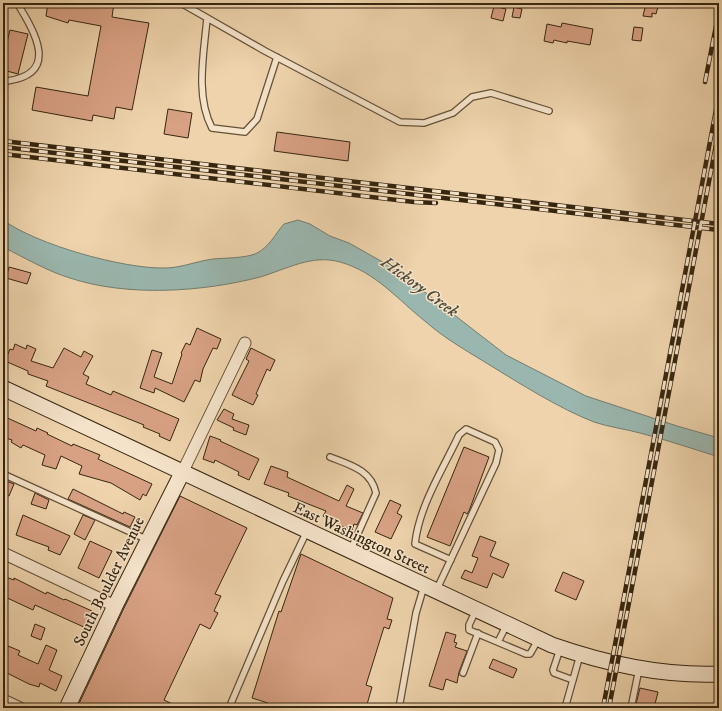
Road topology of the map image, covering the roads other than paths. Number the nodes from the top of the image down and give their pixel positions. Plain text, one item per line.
1 (17, 3) edge
2 (181, 3) edge
3 (207, 18) junction
4 (277, 57) junction
5 (7, 81) dead end
6 (549, 111) dead end
7 (245, 343) dead end
8 (3, 388) edge
9 (330, 458) dead end
10 (182, 471) junction
11 (3, 474) edge
12 (307, 531) junction
13 (148, 540) junction
14 (350, 551) junction
15 (3, 553) edge
16 (451, 560) junction
17 (430, 588) junction
18 (115, 606) junction
19 (477, 610) junction
20 (507, 624) junction
21 (478, 634) junction
22 (539, 638) junction
23 (498, 642) junction
24 (561, 648) junction
25 (580, 655) junction
26 (639, 669) junction
27 (463, 673) dead end
28 (719, 674) edge
29 (573, 680) junction
30 (3, 700) edge
31 (20, 708) edge
32 (67, 708) edge
33 (229, 708) edge
34 (400, 708) edge
35 (565, 708) edge
36 (631, 708) edge

1 - 5 lane
2 - 3 lane
3 - 4 lane
3 - 4 lane
4 - 6 lane
7 - 10 street
8 - 10 street, East Washington Street
9 - 14 lane
10 - 12 street, East Washington Street
10 - 13 street, South Boulder Avenue
11 - 13 lane
12 - 14 street, East Washington Street
12 - 33 lane
13 - 18 street, South Boulder Avenue
14 - 17 street, East Washington Street
15 - 18 street
16 - 16 lane
16 - 17 lane
17 - 19 street, East Washington Street
17 - 34 lane
18 - 32 street, South Boulder Avenue
19 - 20 street, East Washington Street
19 - 21 lane
20 - 22 street, East Washington Street
20 - 23 lane
21 - 23 lane
21 - 27 lane
22 - 23 lane
22 - 24 street, East Washington Street
24 - 25 street, East Washington Street
24 - 29 lane
25 - 26 street, East Washington Street
25 - 29 lane
26 - 28 street, East Washington Street
26 - 36 lane
29 - 35 lane
30 - 31 street

